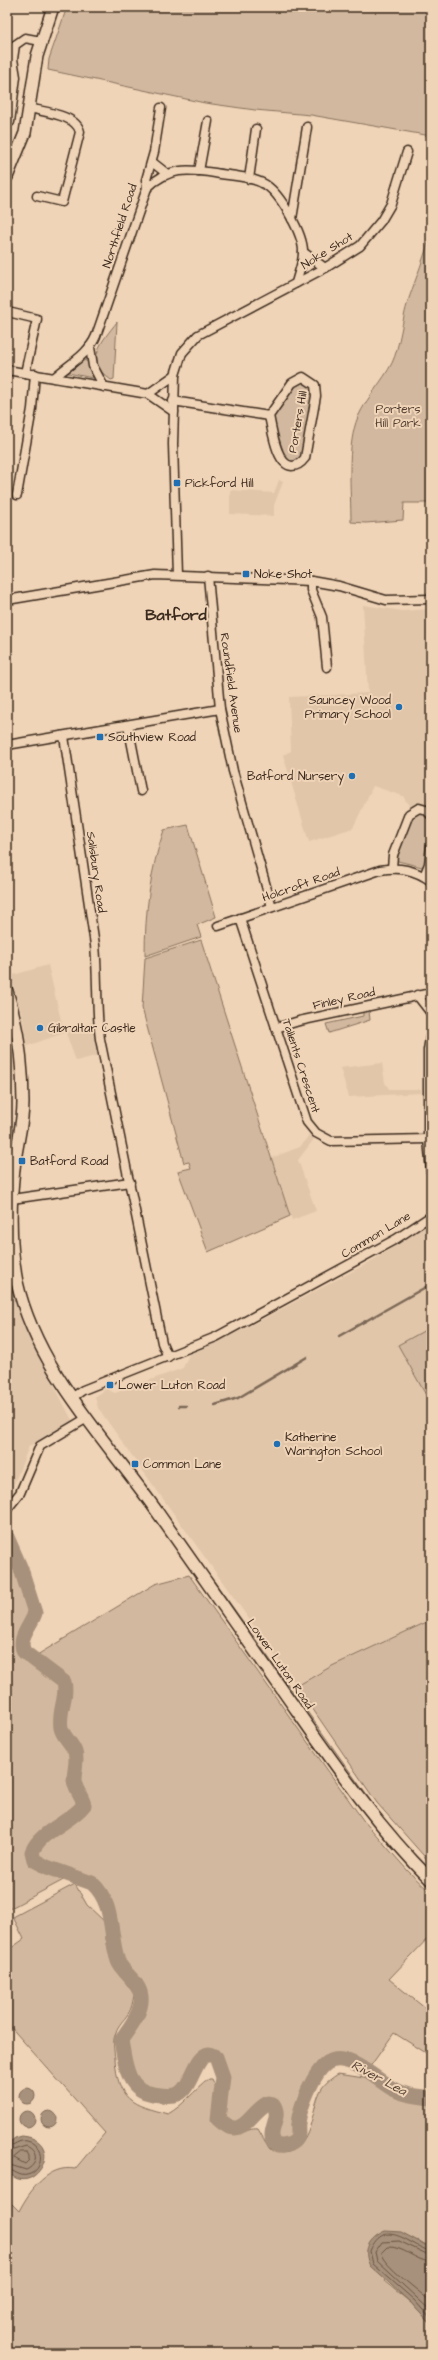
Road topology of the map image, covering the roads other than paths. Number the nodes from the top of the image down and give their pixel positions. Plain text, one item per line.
1 (53, 7) edge
2 (41, 41) junction
3 (29, 108) junction
4 (161, 108) dead end
5 (208, 121) dead end
6 (10, 122) dead end
7 (307, 127) dead end
8 (256, 129) dead end
9 (407, 152) dead end
10 (152, 162) junction
11 (199, 171) junction
12 (166, 173) junction
13 (7, 177) edge
14 (249, 179) junction
15 (147, 188) junction
16 (37, 196) dead end
17 (295, 198) junction
18 (281, 200) junction
19 (292, 219) junction
20 (304, 252) junction
21 (325, 268) junction
22 (296, 283) junction
23 (12, 313) dead end
24 (90, 347) junction
25 (7, 370) edge
26 (25, 373) junction
27 (35, 374) junction
28 (175, 375) junction
29 (54, 378) junction
30 (104, 387) junction
31 (148, 394) junction
32 (173, 401) junction
33 (174, 412) junction
34 (269, 416) junction
35 (17, 495) dead end
36 (177, 575) junction
37 (208, 576) junction
38 (311, 581) junction
39 (431, 599) edge
40 (7, 600) edge
41 (327, 667) dead end
42 (220, 709) junction
43 (128, 725) junction
44 (64, 736) junction
45 (7, 745) edge
46 (141, 791) dead end
47 (431, 815) edge
48 (431, 845) edge
49 (392, 868) junction
50 (428, 878) edge
51 (272, 907) junction
52 (240, 918) junction
53 (218, 926) dead end
54 (7, 991) edge
55 (431, 993) edge
56 (417, 995) junction
57 (431, 1013) edge
58 (276, 1028) junction
59 (431, 1032) edge
60 (428, 1139) junction
61 (431, 1172) edge
62 (130, 1182) junction
63 (12, 1199) junction
64 (431, 1216) edge
65 (168, 1357) junction
66 (73, 1397) junction
67 (87, 1418) junction
68 (8, 1508) edge
69 (431, 1880) edge

1 - 2 main road
2 - 3 main road
2 - 6 street
3 - 13 main road
3 - 16 street
4 - 10 street, Northfield Road
5 - 11 street
7 - 17 street
8 - 14 street
9 - 21 street, Noke Shot
10 - 12 street
10 - 15 street, Northfield Road
11 - 12 street
11 - 14 street
12 - 15 street
14 - 18 street
15 - 24 street, Northfield Road
17 - 18 street
17 - 19 street
18 - 19 street
19 - 20 street
20 - 21 street
20 - 22 street
21 - 22 street, Noke Shot
22 - 28 street, Noke Shot
23 - 26 street
24 - 29 street, Northfield Road
24 - 30 street
25 - 26 street
26 - 27 street
27 - 29 street
27 - 35 street
28 - 31 street
28 - 32 street, Noke Shot
29 - 30 street
30 - 31 street
31 - 33 street
32 - 33 street, Noke Shot
32 - 34 street
33 - 36 street, Noke Shot
34 - 34 street, Porters Hill
36 - 37 street
36 - 40 street
37 - 38 street
37 - 42 street, Roundfield Avenue
38 - 39 street
38 - 41 street
42 - 43 street
42 - 51 street, Roundfield Avenue
43 - 44 street
43 - 46 street
44 - 45 street
44 - 62 street, Salisbury Road
47 - 49 street
48 - 50 street, Holcroft Road
49 - 50 street, Holcroft Road
49 - 51 street, Holcroft Road
51 - 52 street, Holcroft Road
52 - 53 street, Holcroft Road
52 - 58 street, Tallents Crescent
54 - 63 main road, Lower Luton Road
55 - 56 street, Finley Road
56 - 57 street
56 - 58 street, Finley Road
58 - 60 street, Tallents Crescent
59 - 60 street
60 - 61 street
62 - 63 street
62 - 65 street
63 - 66 main road, Lower Luton Road
64 - 65 street, Common Lane
65 - 66 street, Common Lane
66 - 67 main road, Lower Luton Road
67 - 68 street
67 - 69 main road, Lower Luton Road

